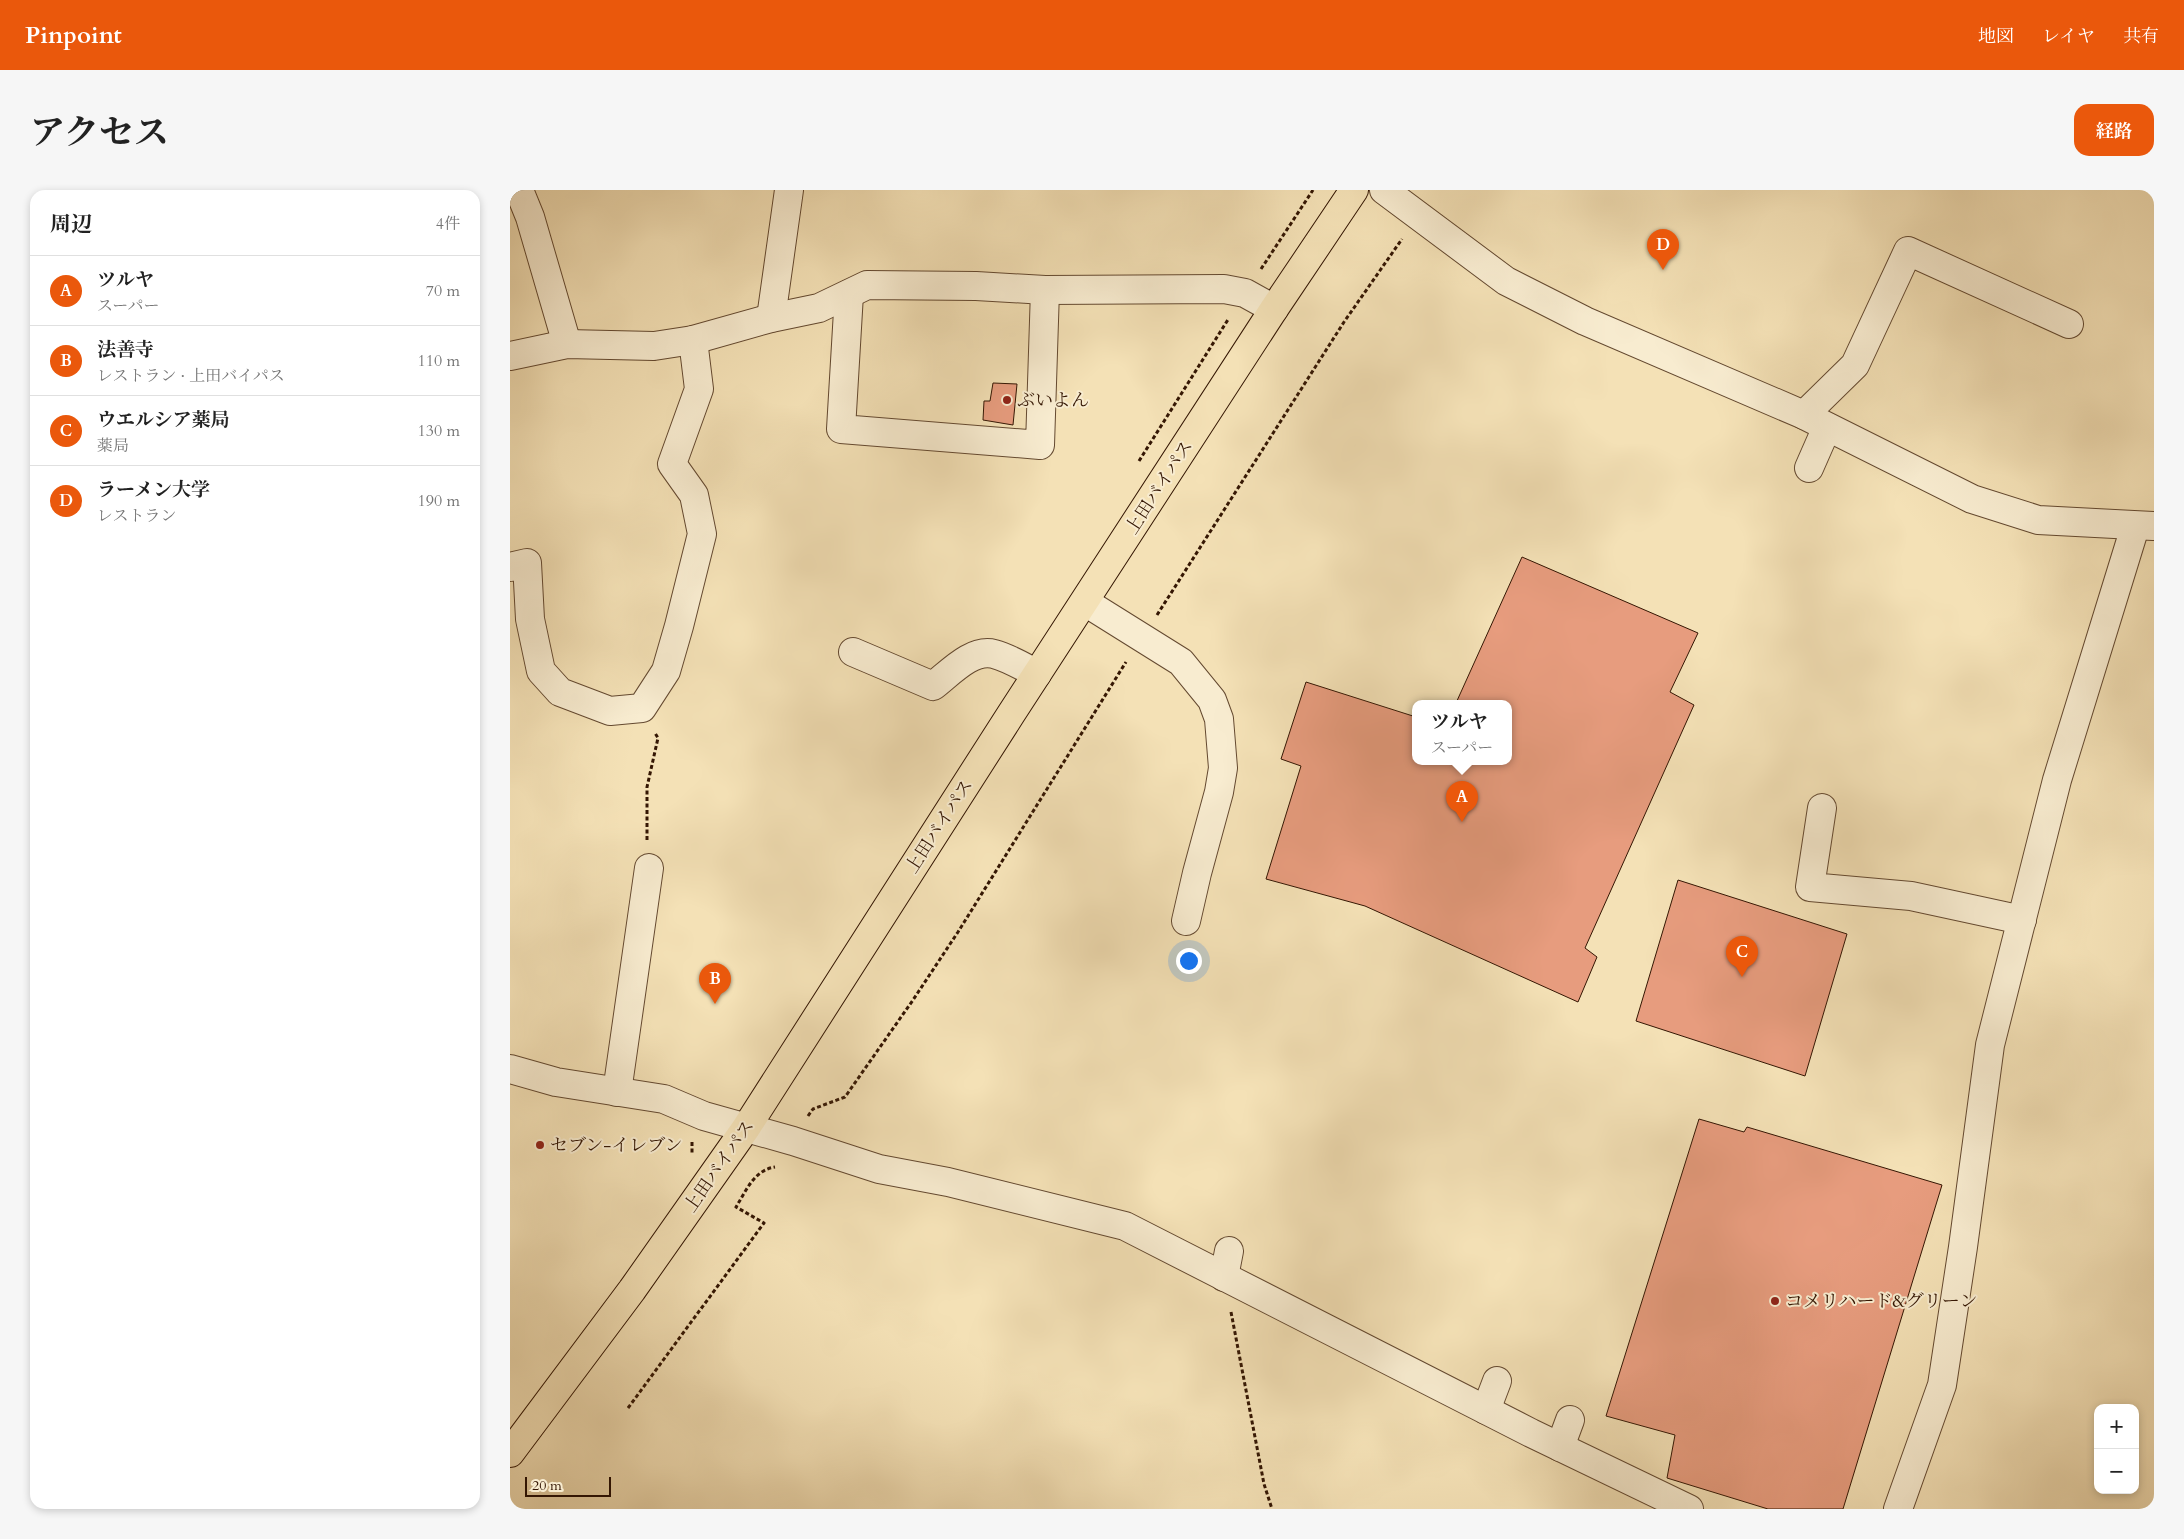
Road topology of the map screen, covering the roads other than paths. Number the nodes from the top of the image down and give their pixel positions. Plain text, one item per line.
1 (519, 190) edge
2 (789, 190) edge
3 (1354, 190) edge
4 (1384, 190) edge
5 (1046, 290) junction
6 (849, 294) junction
7 (1274, 309) junction
8 (771, 318) junction
9 (2069, 324) dead end
10 (692, 340) junction
11 (567, 344) junction
12 (510, 356) edge
13 (1815, 421) junction
14 (1809, 468) dead end
15 (2145, 527) edge
16 (510, 566) edge
17 (1085, 602) junction
18 (853, 652) dead end
19 (1037, 674) junction
20 (1822, 808) dead end
21 (649, 868) road end
22 (2022, 920) junction
23 (1186, 921) dead end
24 (510, 1069) edge
25 (617, 1092) junction
26 (746, 1128) junction
27 (1497, 1381) dead end
28 (1486, 1410) junction
29 (1570, 1420) dead end
30 (1560, 1448) junction
31 (510, 1453) edge
32 (1689, 1509) edge
33 (1898, 1509) edge

1 - 11 street
2 - 8 street
3 - 7 highway, 上田バイパス
4 - 13 street
5 - 6 street
5 - 6 street
5 - 7 street
6 - 8 street
7 - 17 highway, 上田バイパス
8 - 10 street
9 - 13 street
10 - 11 street
10 - 16 street
11 - 12 street
13 - 14 street
13 - 15 street
15 - 22 street
17 - 19 highway, 上田バイパス
17 - 23 street
18 - 19 street
19 - 26 highway, 上田バイパス
20 - 22 street
21 - 25 street
22 - 33 street
24 - 25 street
25 - 26 street
26 - 28 street
26 - 31 highway, 上田バイパス
27 - 28 street
28 - 30 street
29 - 30 street
30 - 32 street

